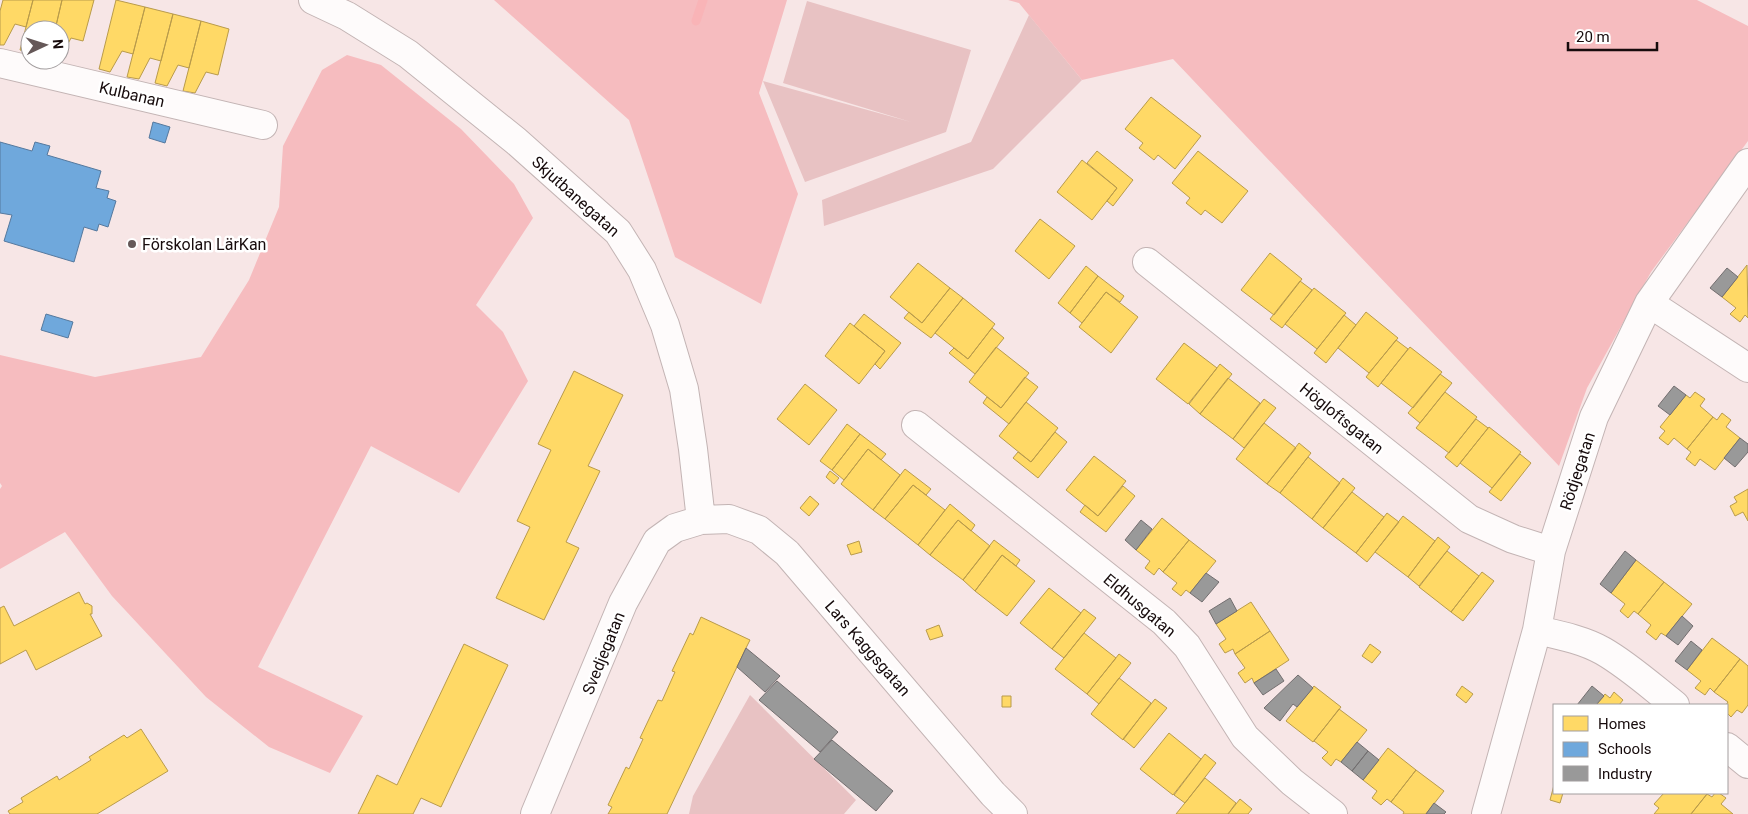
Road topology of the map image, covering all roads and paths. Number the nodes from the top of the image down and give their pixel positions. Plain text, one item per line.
1 (313, 0) edge
2 (0, 63) edge
3 (263, 125) dead end
4 (1748, 163) edge
5 (1147, 262) dead end
6 (1649, 303) junction
7 (1748, 368) edge
8 (916, 425) dead end
9 (701, 520) junction
10 (1550, 551) junction
11 (1537, 630) junction
12 (1674, 704) edge
13 (1728, 748) edge
14 (1748, 764) edge
15 (535, 814) edge
16 (1013, 814) edge
17 (1333, 814) edge
18 (1486, 814) edge

1 - 9 street, Skjutbanegatan
2 - 3 street, Kulbanan
4 - 6 street, Rödjegatan
5 - 10 street, Högloftsgatan
6 - 7 street
6 - 10 street, Rödjegatan
8 - 17 street, Eldhusgatan
9 - 15 street, Svedjegatan
9 - 16 street, Lars Kaggsgatan
10 - 11 street, Rödjegatan
11 - 12 street
11 - 18 street, Rödjegatan
13 - 14 street

